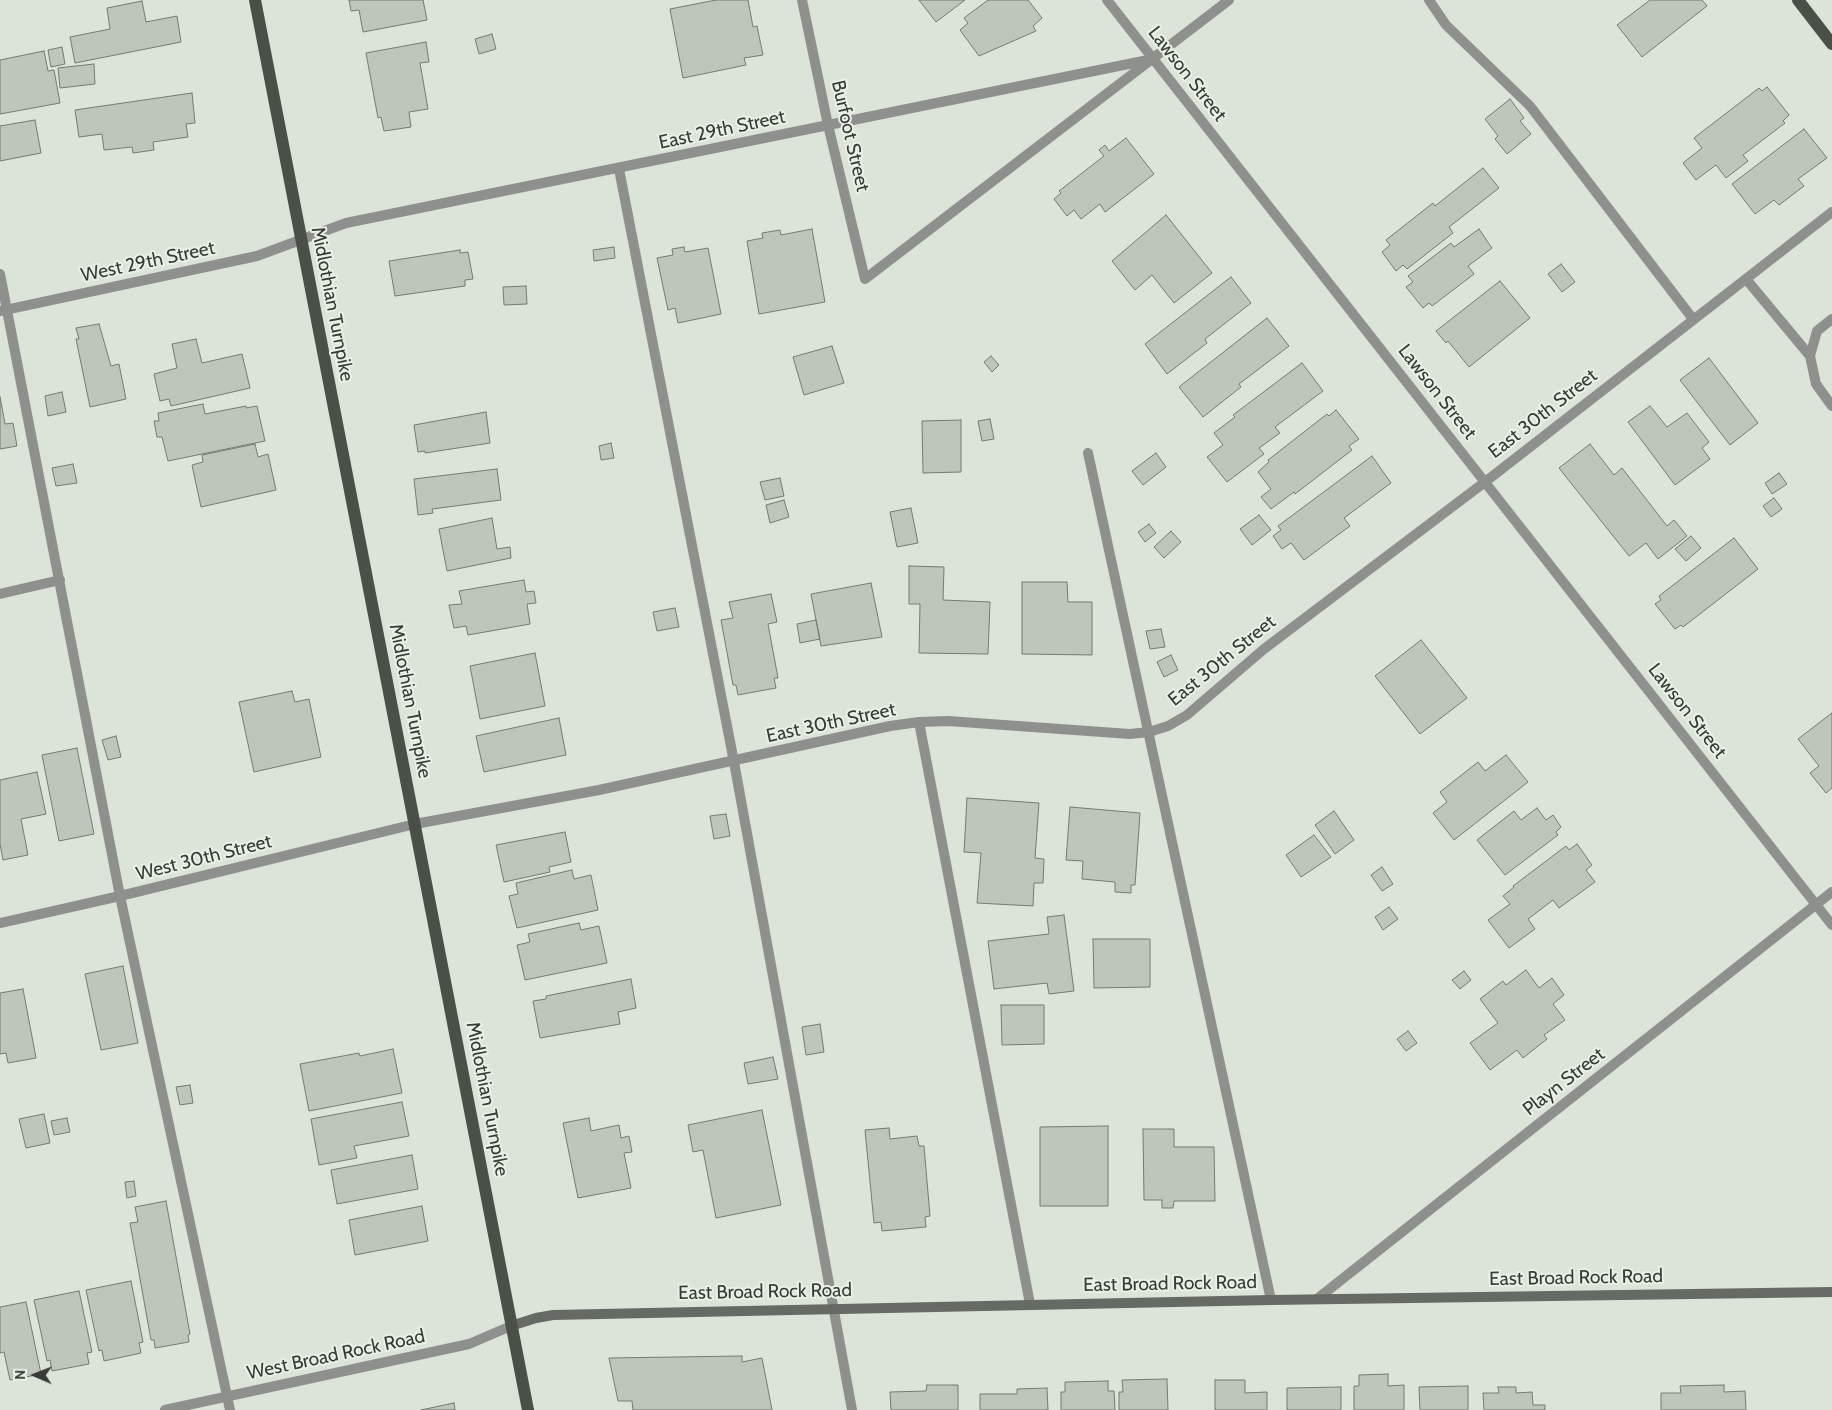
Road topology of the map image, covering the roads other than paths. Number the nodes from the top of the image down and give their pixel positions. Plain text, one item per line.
1 (255, 0) edge
2 (802, 0) edge
3 (1107, 0) edge
4 (1229, 0) edge
5 (1430, 0) edge
6 (1798, 0) edge
7 (1832, 44) edge
8 (1153, 59) junction
9 (828, 125) junction
10 (619, 169) junction
11 (1832, 212) edge
12 (300, 239) junction
13 (0, 274) edge
14 (866, 279) joint
15 (1746, 279) junction
16 (4, 310) edge
17 (1693, 319) junction
18 (1832, 319) edge
19 (1810, 356) junction
20 (1832, 406) edge
21 (1088, 453) dead end
22 (1485, 482) junction
23 (60, 580) junction
24 (0, 594) edge
25 (919, 722) junction
26 (1149, 732) junction
27 (734, 762) junction
28 (415, 824) junction
29 (1832, 892) edge
30 (120, 896) junction
31 (1816, 904) junction
32 (0, 923) edge
33 (1832, 925) edge
34 (1832, 1292) edge
35 (1317, 1299) junction
36 (1271, 1300) junction
37 (1030, 1304) junction
38 (832, 1308) junction
39 (512, 1326) junction
40 (227, 1396) junction
41 (165, 1410) edge
42 (230, 1410) edge
43 (528, 1410) edge
44 (852, 1410) edge

1 - 12 main road, Midlothian Turnpike
2 - 9 street, Burfoot Street
3 - 8 street, Lawson Street
4 - 8 street, East 29th Street
5 - 17 street
6 - 7 main road
8 - 9 street, East 29th Street
8 - 14 street, East 29th Street
8 - 22 street, Lawson Street
9 - 10 street, East 29th Street
9 - 14 street, Burfoot Street
10 - 12 street, East 29th Street
10 - 27 street
11 - 15 street, East 30th Street
12 - 16 street, West 29th Street
12 - 28 main road, Midlothian Turnpike
13 - 16 street
15 - 17 street, East 30th Street
15 - 19 street
16 - 23 street
17 - 22 street, East 30th Street
18 - 19 street
19 - 20 street
21 - 26 street
22 - 26 street, East 30th Street
22 - 31 street, Lawson Street
23 - 24 street
23 - 30 street
25 - 26 street, East 30th Street
25 - 27 street, East 30th Street
25 - 37 street
26 - 36 street
27 - 28 street, East 30th Street
27 - 38 street
28 - 30 street, West 30th Street
28 - 39 main road, Midlothian Turnpike
29 - 31 street, Playn Street
30 - 32 street, West 30th Street
30 - 40 street
31 - 33 street, Lawson Street
31 - 35 street, Playn Street
34 - 35 main road, East Broad Rock Road
35 - 36 main road, East Broad Rock Road
36 - 37 main road, East Broad Rock Road
37 - 38 main road, East Broad Rock Road
38 - 39 main road, East Broad Rock Road
38 - 44 street
39 - 40 street, West Broad Rock Road
39 - 43 main road, Midlothian Turnpike
40 - 41 street, West Broad Rock Road
40 - 42 street

